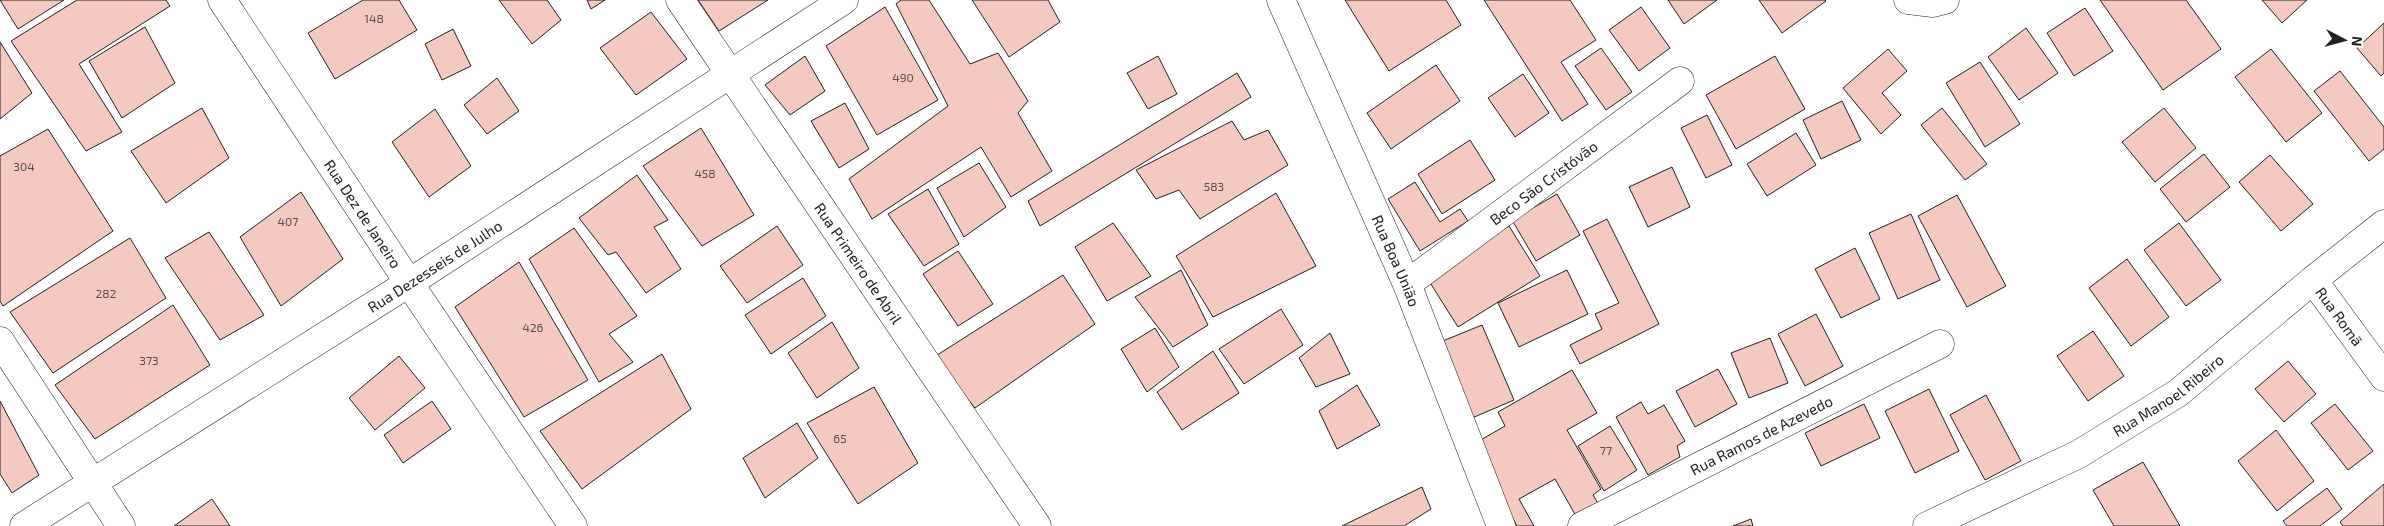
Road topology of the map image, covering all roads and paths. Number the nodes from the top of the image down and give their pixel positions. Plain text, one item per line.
1 (222, 0) edge
2 (680, 0) edge
3 (844, 0) edge
4 (1281, 0) edge
5 (1908, 0) edge
6 (1945, 0) edge
7 (730, 75) junction
8 (1680, 81) dead end
9 (2384, 224) edge
10 (2313, 280) junction
11 (409, 283) junction
12 (1407, 284) junction
13 (0, 341) edge
14 (1940, 344) dead end
15 (2384, 377) edge
16 (92, 482) junction
17 (24, 526) edge
18 (122, 526) edge
19 (573, 526) edge
20 (1037, 526) edge
21 (1501, 526) edge
22 (1582, 526) edge
23 (1927, 526) edge

1 - 11 street, Rua Dez de Janeiro
2 - 7 street, Rua Primeiro de Abril
3 - 7 street, Rua Dezesseis de Julho
4 - 12 street, Rua Boa União
5 - 6 street
7 - 11 street, Rua Dezesseis de Julho
7 - 20 street, Rua Primeiro de Abril
8 - 12 street, Beco São Cristóvão
9 - 10 street, Rua Manoel Ribeiro
10 - 15 street, Rua Romã
10 - 23 street, Rua Manoel Ribeiro
11 - 16 street, Rua Dezesseis de Julho
11 - 19 street, Rua Dez de Janeiro
12 - 21 street, Rua Boa União
13 - 16 street
14 - 22 street, Rua Ramos de Azevedo
16 - 17 street, Rua Dezesseis de Julho
16 - 18 street

